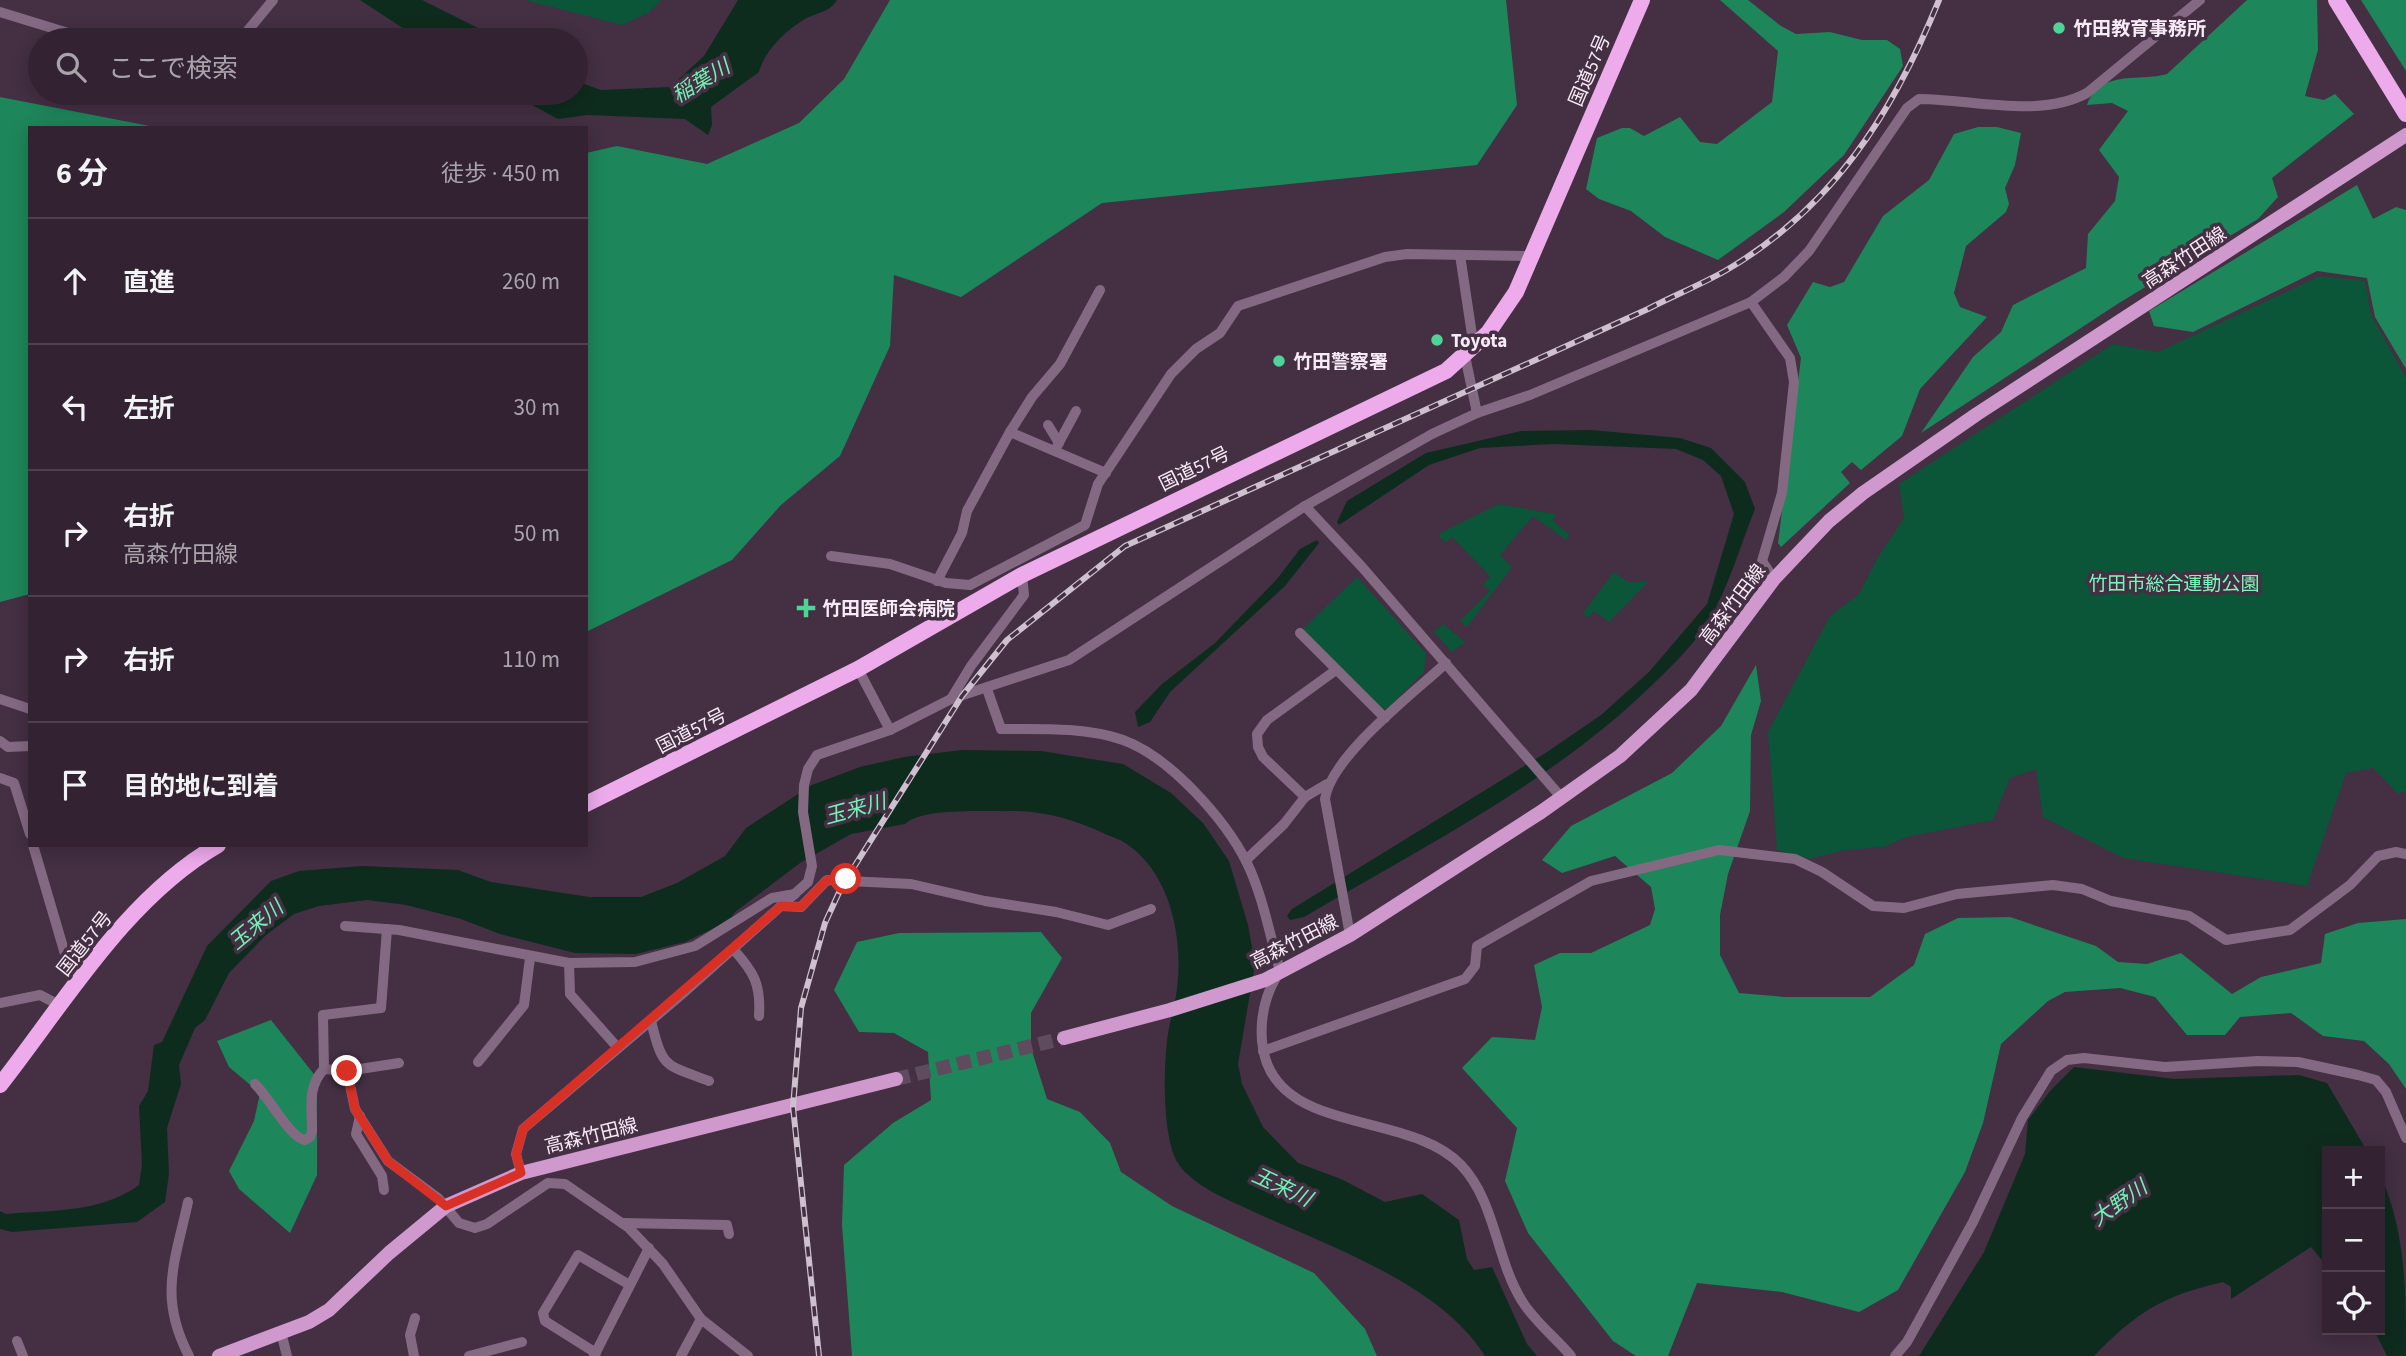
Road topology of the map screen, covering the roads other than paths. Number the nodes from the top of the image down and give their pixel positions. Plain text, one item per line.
1 (273, 0) edge
2 (1642, 0) edge
3 (2200, 0) edge
4 (2336, 0) edge
5 (0, 12) edge
6 (52, 28) edge
7 (250, 28) edge
8 (2406, 114) edge
9 (2406, 135) edge
10 (1460, 255) junction
11 (1533, 256) junction
12 (1100, 290) dead end
13 (1751, 302) junction
14 (1469, 352) junction
15 (1076, 411) dead end
16 (1477, 413) junction
17 (1048, 425) dead end
18 (1010, 432) junction
19 (1057, 446) junction
20 (1106, 473) junction
21 (1305, 506) junction
22 (831, 556) dead end
23 (1021, 575) junction
24 (1774, 579) junction
25 (937, 581) junction
26 (1300, 633) dead end
27 (1446, 663) junction
28 (858, 669) junction
29 (1336, 670) junction
30 (987, 689) junction
31 (0, 699) edge
32 (951, 699) junction
33 (28, 708) edge
34 (1385, 718) junction
35 (890, 730) junction
36 (0, 741) edge
37 (28, 746) edge
38 (0, 778) edge
39 (1327, 784) junction
40 (1305, 797) junction
41 (1561, 797) junction
42 (588, 803) edge
43 (28, 828) edge
44 (34, 847) edge
45 (215, 847) edge
46 (2406, 854) edge
47 (1246, 860) junction
48 (794, 894) junction
49 (781, 906) junction
50 (1151, 909) dead end
51 (345, 926) dead end
52 (387, 929) junction
53 (1350, 935) junction
54 (733, 949) junction
55 (530, 958) junction
56 (569, 963) junction
57 (1280, 971) junction
58 (75, 988) junction
59 (0, 1003) edge
60 (61, 1006) junction
61 (758, 1016) dead end
62 (651, 1021) junction
63 (1063, 1038) tunnel mouth
64 (618, 1048) junction
65 (1263, 1051) junction
66 (478, 1062) dead end
67 (399, 1063) dead end
68 (324, 1069) junction
69 (347, 1071) junction
70 (896, 1079) tunnel mouth
71 (709, 1081) dead end
72 (255, 1084) dead end
73 (0, 1085) edge
74 (360, 1116) junction
75 (2406, 1138) edge
76 (521, 1173) junction
77 (384, 1190) dead end
78 (188, 1202) dead end
79 (446, 1206) junction
80 (622, 1223) junction
81 (729, 1234) dead end
82 (649, 1248) junction
83 (628, 1284) junction
84 (415, 1318) dead end
85 (701, 1319) junction
86 (281, 1332) junction
87 (17, 1341) dead end
88 (522, 1342) dead end
89 (493, 1353) edge
90 (595, 1355) edge
91 (23, 1356) edge
92 (189, 1356) edge
93 (219, 1356) edge
94 (287, 1356) edge
95 (414, 1356) edge
96 (469, 1356) edge
97 (681, 1356) edge
98 (748, 1356) edge
99 (1571, 1356) edge
100 (1895, 1356) edge

1 - 7 street
2 - 11 highway, 国道57号
3 - 13 street
4 - 8 highway
5 - 6 street
9 - 24 main road, 高森竹田線
10 - 11 street
10 - 14 street
10 - 20 street
11 - 14 highway, 国道57号
12 - 18 street
13 - 16 street
13 - 24 street
14 - 16 street
14 - 23 highway, 国道57号
15 - 19 street
16 - 21 street
17 - 19 street
18 - 19 street
18 - 25 street
19 - 20 street
20 - 25 street
21 - 27 street
21 - 30 street
22 - 25 street
23 - 28 highway, 国道57号
23 - 32 street
24 - 41 main road, 高森竹田線
26 - 29 street
27 - 34 street
27 - 41 street
28 - 35 street
28 - 42 highway, 国道57号
29 - 34 street
29 - 40 street
30 - 32 street
30 - 47 street
31 - 33 street
32 - 35 street
34 - 39 street
35 - 48 street
36 - 37 street
38 - 43 street
39 - 40 street
39 - 53 street
40 - 47 street
41 - 53 main road, 高森竹田線
44 - 58 street
45 - 58 highway, 国道57号
46 - 65 street
47 - 57 street
48 - 49 street
48 - 56 street
49 - 50 street
49 - 54 street
51 - 52 street
52 - 55 street
52 - 68 street
53 - 57 main road, 高森竹田線
54 - 61 street
54 - 62 street
55 - 56 street
55 - 66 street
56 - 64 street
57 - 63 main road, 高森竹田線
57 - 65 street
58 - 60 highway, 国道57号
59 - 60 street
60 - 73 highway, 国道57号
62 - 64 street
62 - 71 street
64 - 76 street
65 - 99 street
67 - 69 street
68 - 69 street
68 - 72 street
69 - 74 street
70 - 76 main road, 高森竹田線
74 - 77 street
74 - 79 street
75 - 100 street
76 - 79 main road, 高森竹田線
78 - 92 street
79 - 80 street
79 - 86 main road, 高森竹田線
80 - 81 street
80 - 82 street
82 - 83 street
82 - 85 street
83 - 90 street
83 - 90 street
84 - 95 street
85 - 97 street
85 - 98 street
86 - 93 main road, 高森竹田線
86 - 94 street
87 - 91 street
88 - 89 street
89 - 96 street

